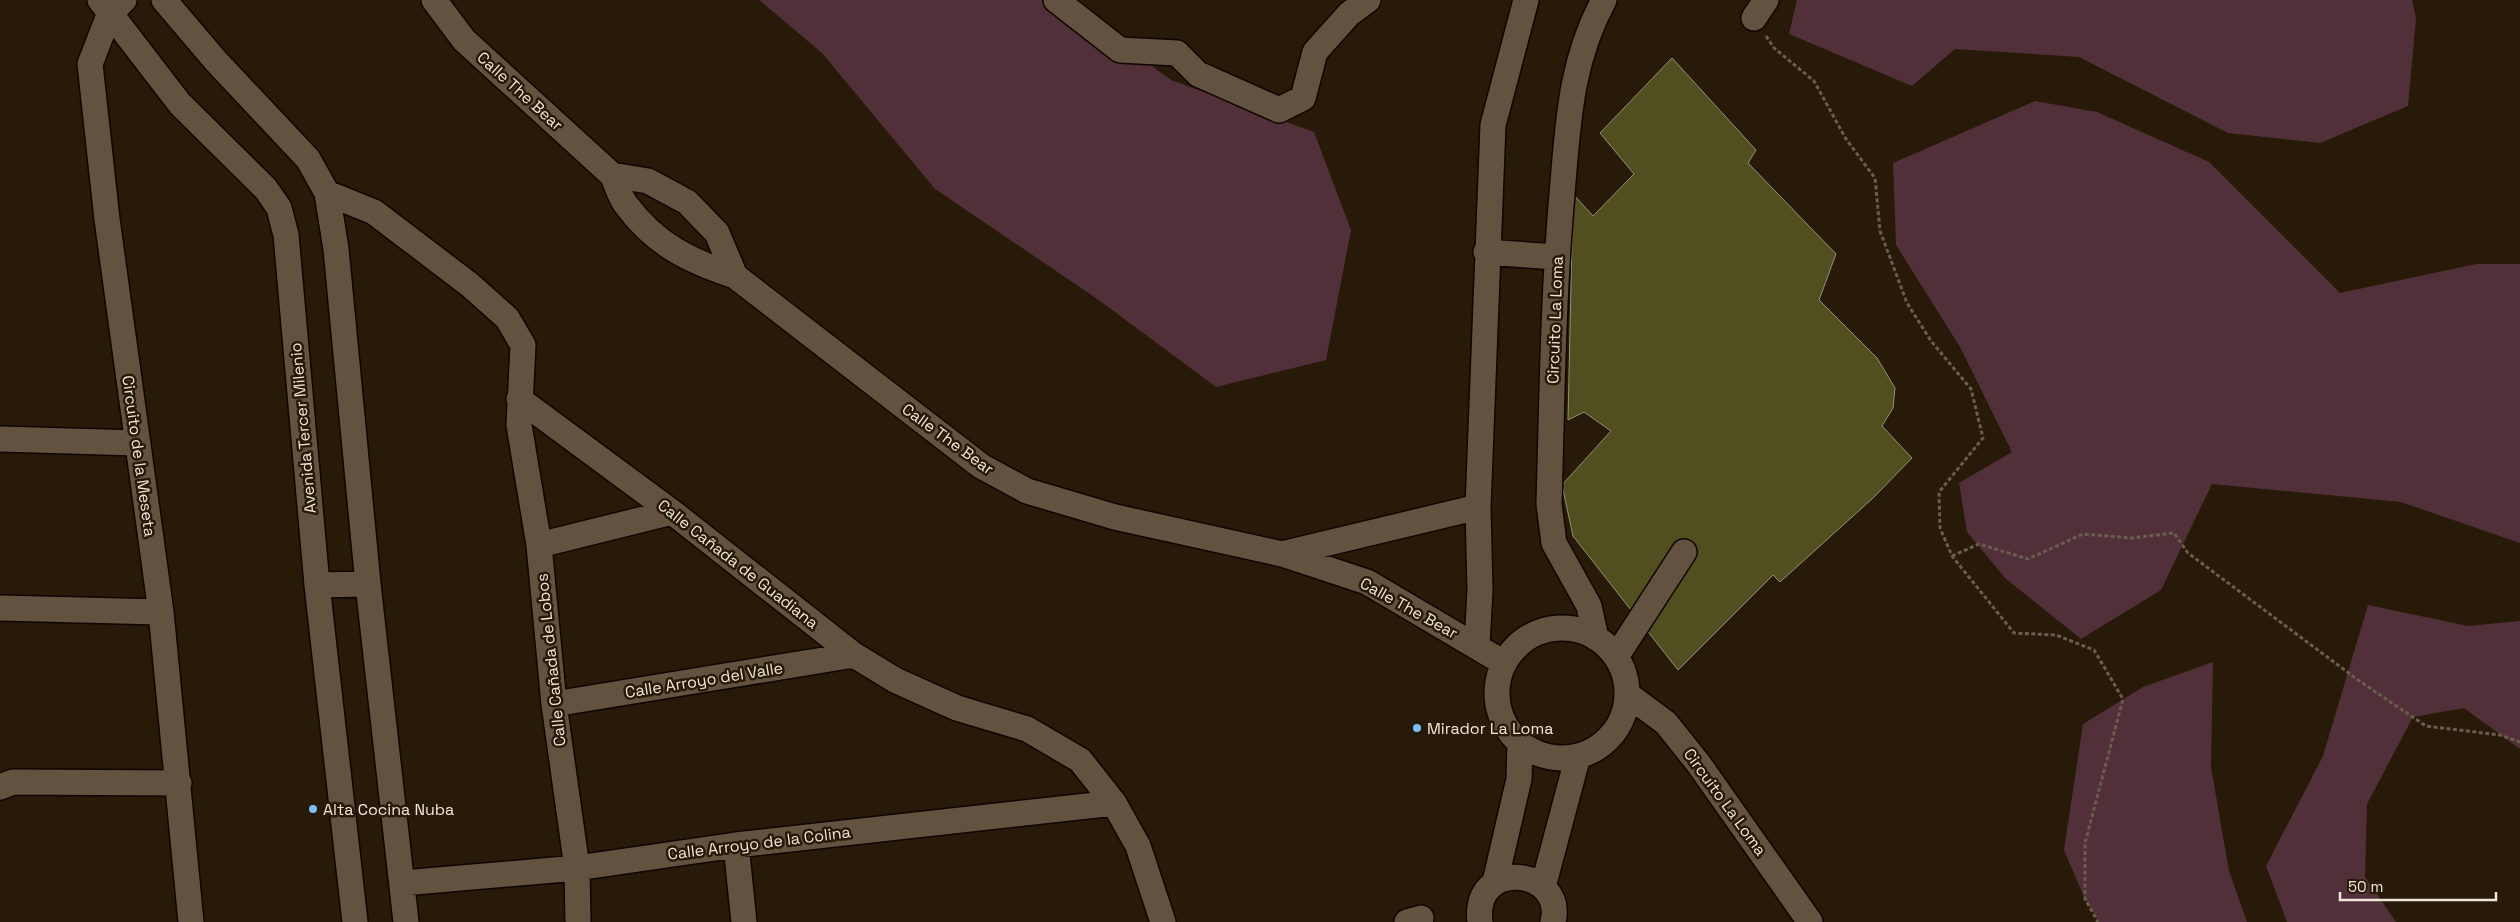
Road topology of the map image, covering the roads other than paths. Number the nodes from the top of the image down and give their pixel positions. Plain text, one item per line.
1 (164, 0) edge
2 (434, 0) edge
3 (1056, 0) edge
4 (1368, 0) edge
5 (1604, 0) edge
6 (111, 5) edge
7 (1519, 5) edge
8 (612, 175) junction
9 (326, 193) junction
10 (1486, 252) junction
11 (1556, 257) junction
12 (735, 276) junction
13 (519, 400) junction
14 (0, 439) edge
15 (138, 443) junction
16 (1478, 507) junction
17 (672, 512) junction
18 (539, 545) junction
19 (1684, 552) dead end
20 (1282, 554) junction
21 (368, 584) junction
22 (316, 585) junction
23 (0, 608) edge
24 (161, 612) junction
25 (1596, 638) junction
26 (1477, 645) junction
27 (854, 655) junction
28 (1616, 657) junction
29 (1504, 663) junction
30 (1627, 694) junction
31 (554, 704) junction
32 (1520, 742) junction
33 (1578, 756) junction
34 (178, 783) junction
35 (0, 787) edge
36 (1114, 803) junction
37 (736, 845) junction
38 (577, 868) junction
39 (1495, 882) junction
40 (403, 883) junction
41 (1543, 887) junction
42 (191, 922) edge
43 (355, 922) edge
44 (406, 922) edge
45 (578, 922) edge
46 (744, 922) edge
47 (1163, 922) edge
48 (1480, 922) edge
49 (1553, 922) edge
50 (1810, 922) edge

1 - 9 street
2 - 8 street, Calle The Bear
3 - 4 street
5 - 11 street, Circuito La Loma
6 - 15 street, Circuito de la Meseta
6 - 22 street, Avenida Tercer Milenio
7 - 10 street
8 - 12 street, Calle The Bear
8 - 12 street
9 - 13 street
9 - 21 street
10 - 11 street
10 - 16 street
11 - 25 street, Circuito La Loma
12 - 20 street, Calle The Bear
13 - 17 street, Calle Cañada de Guadiana
13 - 18 street, Calle Cañada de Lobos
14 - 15 street
15 - 24 street, Circuito de la Meseta
16 - 20 street, Calle The Bear
16 - 26 street
17 - 18 street
17 - 27 street, Calle Cañada de Guadiana
18 - 31 street, Calle Cañada de Lobos
19 - 28 street
20 - 26 street, Calle The Bear
21 - 22 street
21 - 40 street
22 - 43 street, Avenida Tercer Milenio
23 - 24 street
24 - 34 street, Circuito de la Meseta
25 - 28 street
25 - 29 street
26 - 29 street, Calle The Bear
27 - 31 street, Calle Arroyo del Valle
27 - 36 street, Calle Cañada de Guadiana
28 - 30 street
29 - 32 street
30 - 33 street
30 - 50 street, Circuito La Loma
31 - 38 street, Calle Cañada de Lobos
32 - 33 street
32 - 39 street
33 - 41 street
34 - 35 street
34 - 42 street, Circuito de la Meseta
36 - 37 street, Calle Arroyo de la Colina
36 - 47 street, Calle Cañada de Guadiana
37 - 38 street, Calle Arroyo de la Colina
37 - 46 street
38 - 40 street, Calle Arroyo de la Colina
38 - 45 street, Calle Cañada de Lobos
39 - 41 street
39 - 48 street
40 - 44 street
41 - 49 street

